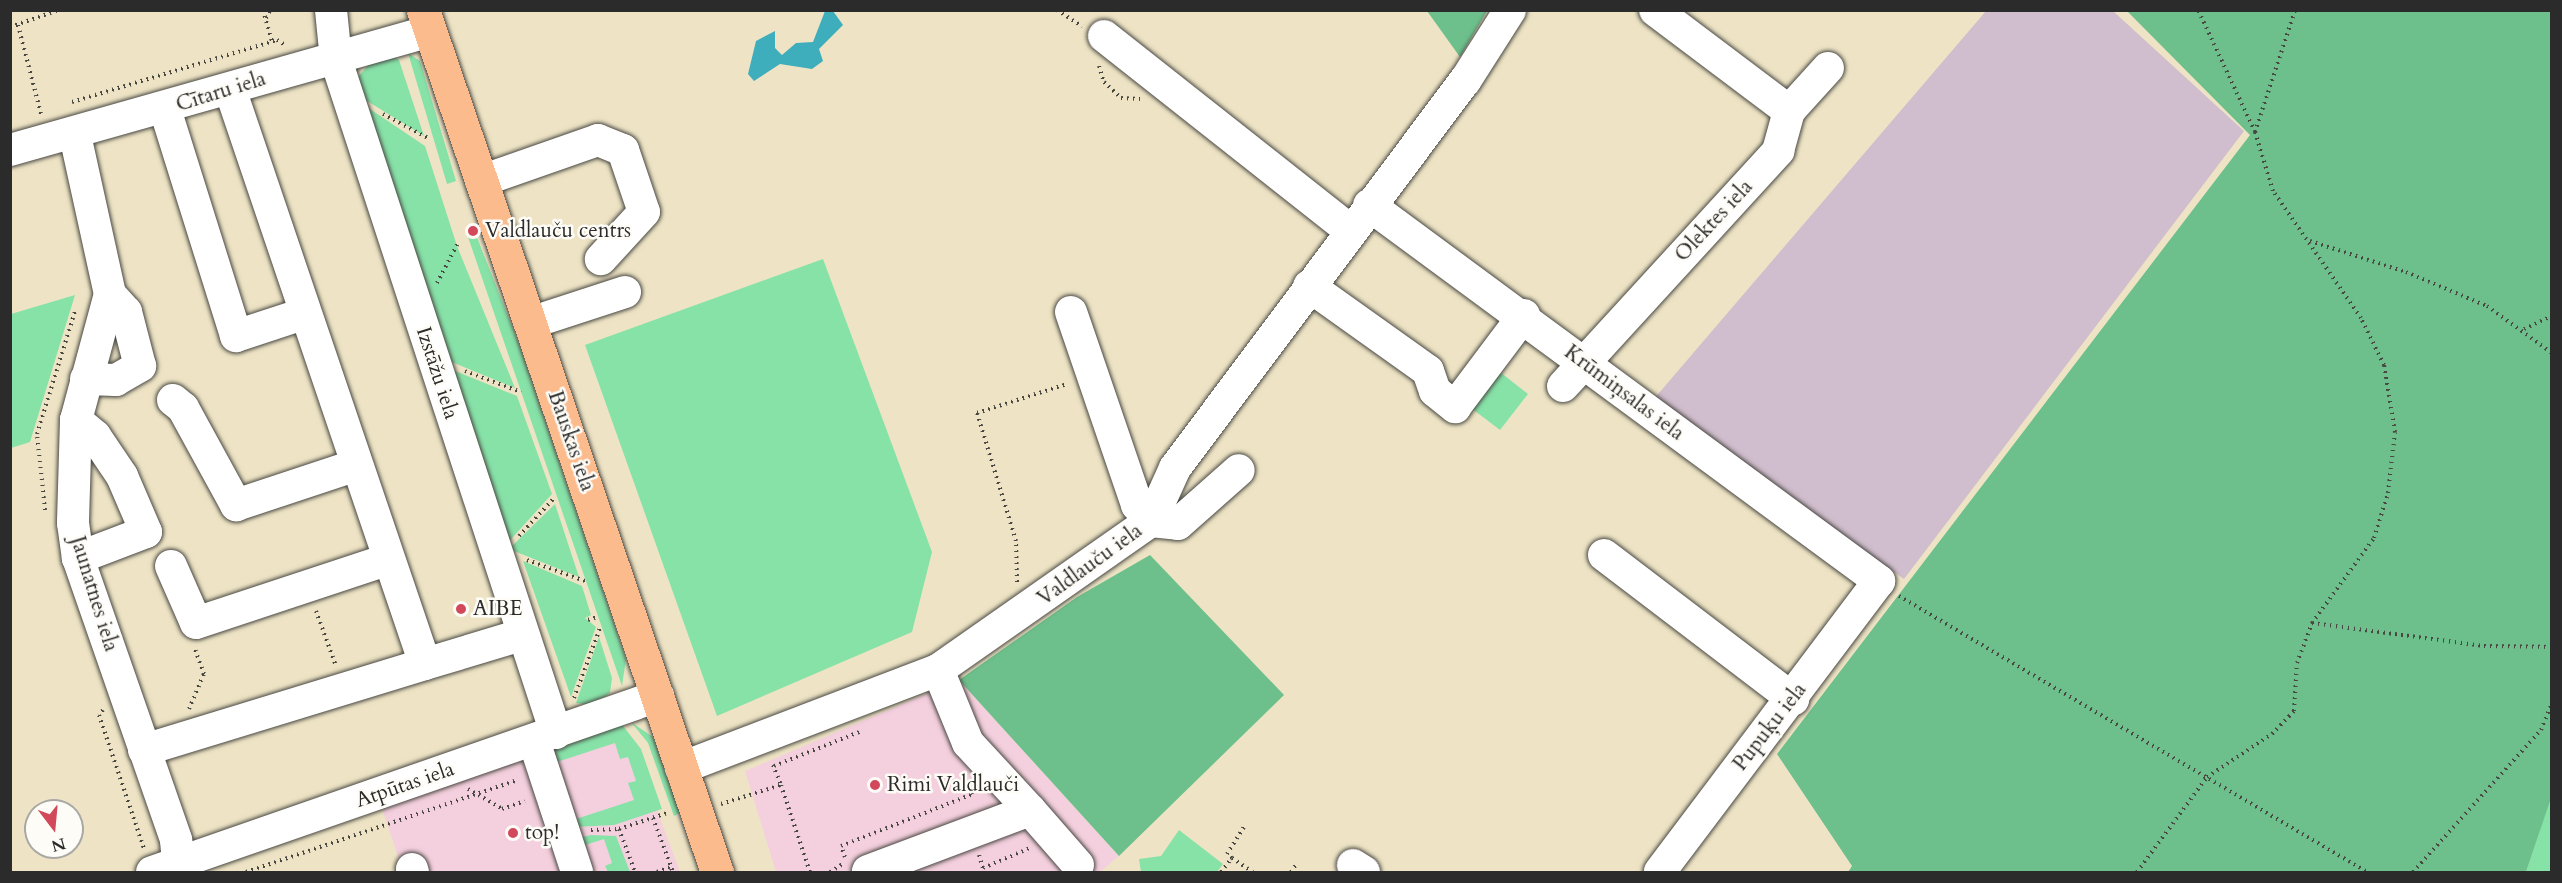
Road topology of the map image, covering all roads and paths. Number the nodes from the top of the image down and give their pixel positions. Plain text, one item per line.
1 (263, 10) edge
2 (270, 10) edge
3 (331, 10) edge
4 (1510, 10) edge
5 (1655, 10) edge
6 (2198, 10) edge
7 (2295, 10) edge
8 (56, 11) edge
9 (266, 19) junction
10 (427, 21) edge
11 (18, 25) junction
12 (10, 27) edge
13 (1104, 36) dead end
14 (272, 41) dead end
15 (336, 60) junction
16 (1828, 68) dead end
17 (230, 89) junction
18 (348, 99) junction
19 (165, 109) junction
20 (1789, 111) junction
21 (2255, 132) junction
22 (62, 138) junction
23 (428, 138) dead end
24 (10, 150) edge
25 (481, 181) junction
26 (1369, 205) junction
27 (1350, 230) junction
28 (2309, 240) junction
29 (459, 241) dead end
30 (601, 259) dead end
31 (1309, 286) junction
32 (625, 292) dead end
33 (110, 294) junction
34 (416, 309) junction
35 (1071, 312) dead end
36 (303, 314) junction
37 (1524, 315) junction
38 (2552, 316) edge
39 (530, 324) junction
40 (2524, 329) junction
41 (2552, 353) edge
42 (1094, 375) junction
43 (1572, 375) junction
44 (86, 379) junction
45 (159, 382) junction
46 (503, 387) dead end
47 (521, 393) dead end
48 (76, 420) junction
49 (354, 466) junction
50 (1239, 470) dead end
51 (556, 496) dead end
52 (1151, 521) junction
53 (160, 550) junction
54 (500, 553) junction
55 (1604, 555) dead end
56 (78, 558) junction
57 (387, 560) junction
58 (585, 581) dead end
59 (1879, 581) junction
60 (308, 586) junction
61 (1017, 594) dead end
62 (597, 617) dead end
63 (588, 620) dead end
64 (2312, 623) junction
65 (600, 628) dead end
66 (521, 635) junction
67 (193, 640) dead end
68 (2552, 647) edge
69 (425, 664) junction
70 (938, 670) junction
71 (344, 689) junction
72 (658, 696) junction
73 (1793, 699) junction
74 (572, 702) dead end
75 (2552, 703) edge
76 (866, 729) dead end
77 (545, 737) junction
78 (176, 740) junction
79 (144, 750) junction
80 (771, 760) dead end
81 (461, 766) junction
82 (774, 766) junction
83 (681, 768) junction
84 (964, 775) dead end
85 (2207, 777) junction
86 (518, 780) dead end
87 (781, 785) junction
88 (476, 795) junction
89 (525, 801) dead end
90 (1030, 810) junction
91 (682, 813) junction
92 (653, 818) junction
93 (1244, 827) dead end
94 (619, 829) junction
95 (565, 837) junction
96 (1042, 855) dead end
97 (966, 856) dead end
98 (1232, 858) junction
99 (1297, 863) dead end
100 (1078, 865) dead end
101 (170, 869) edge
102 (672, 870) edge
103 (868, 871) edge
104 (246, 873) edge
105 (577, 873) edge
106 (634, 873) edge
107 (657, 873) edge
108 (717, 873) edge
109 (810, 873) edge
110 (830, 873) edge
111 (1221, 873) edge
112 (1253, 873) edge
113 (1291, 873) edge
114 (1660, 873) edge
115 (2137, 873) edge
116 (2367, 873) edge
117 (2413, 873) edge

1 - 9 path
2 - 9 path
3 - 15 street, Izstāžu iela
4 - 26 street, Valdlauču iela
5 - 20 street
6 - 21 path
7 - 21 path
8 - 11 path
9 - 14 path
10 - 15 street, Cītaru iela
10 - 25 main road, Bauskas iela
11 - 12 path
11 - 22 path
13 - 27 street
15 - 17 street, Cītaru iela
15 - 18 street, Izstāžu iela
16 - 20 street, Olektes iela
17 - 19 street, Cītaru iela
17 - 36 street
18 - 23 path
18 - 34 street, Izstāžu iela
19 - 22 street, Cītaru iela
19 - 36 street
20 - 43 street, Olektes iela
21 - 28 path
22 - 24 street, Cītaru iela
22 - 33 street, Jaunatnes iela
25 - 30 street
25 - 39 main road, Bauskas iela
26 - 27 street, Valdlauču iela
26 - 37 street, Krūmiņsalas iela
27 - 31 street, Valdlauču iela
28 - 40 path
28 - 64 path
29 - 34 path
31 - 37 street
31 - 52 street, Valdlauču iela
32 - 39 street
33 - 44 street, Jaunatnes iela
33 - 45 street
34 - 54 street, Izstāžu iela
35 - 42 street
36 - 49 street
37 - 43 street, Krūmiņsalas iela
38 - 40 path
39 - 72 main road, Bauskas iela
40 - 41 path
42 - 52 street
42 - 61 path
43 - 59 street, Krūmiņsalas iela
44 - 45 street
44 - 48 street, Jaunatnes iela
45 - 49 street
46 - 47 path
48 - 53 street
48 - 56 street, Jaunatnes iela
49 - 57 street
50 - 52 street
51 - 54 path
52 - 70 street, Valdlauču iela
53 - 56 street
53 - 60 street
54 - 58 path
54 - 66 street, Izstāžu iela
55 - 73 street
56 - 79 street, Jaunatnes iela
57 - 60 street
57 - 69 street
59 - 73 street, Pupuķu iela
59 - 85 path
60 - 71 path
62 - 63 path
64 - 68 path
64 - 85 path
65 - 74 path
66 - 69 street
66 - 77 street, Izstāžu iela
67 - 78 path
69 - 71 street
70 - 83 street, Valdlauču iela
70 - 90 street
71 - 78 street
72 - 77 street, Atpūtas iela
72 - 83 main road, Bauskas iela
73 - 114 street, Pupuķu iela
75 - 117 path
76 - 82 path
77 - 81 street, Atpūtas iela
77 - 95 street, Izstāžu iela
78 - 79 street
79 - 101 street, Jaunatnes iela
80 - 82 path
81 - 88 path
81 - 101 street, Atpūtas iela
82 - 87 path
83 - 91 main road, Bauskas iela
84 - 110 path
85 - 115 path
85 - 116 path
86 - 88 path
87 - 91 path
87 - 109 path
88 - 89 path
88 - 104 path
90 - 100 street
90 - 103 street
91 - 92 path
91 - 108 main road, Bauskas iela
92 - 94 path
92 - 102 path
93 - 98 path
94 - 95 path
94 - 106 path
95 - 105 street, Izstāžu iela
96 - 97 path
98 - 111 path
98 - 112 path
99 - 113 path
102 - 107 path

